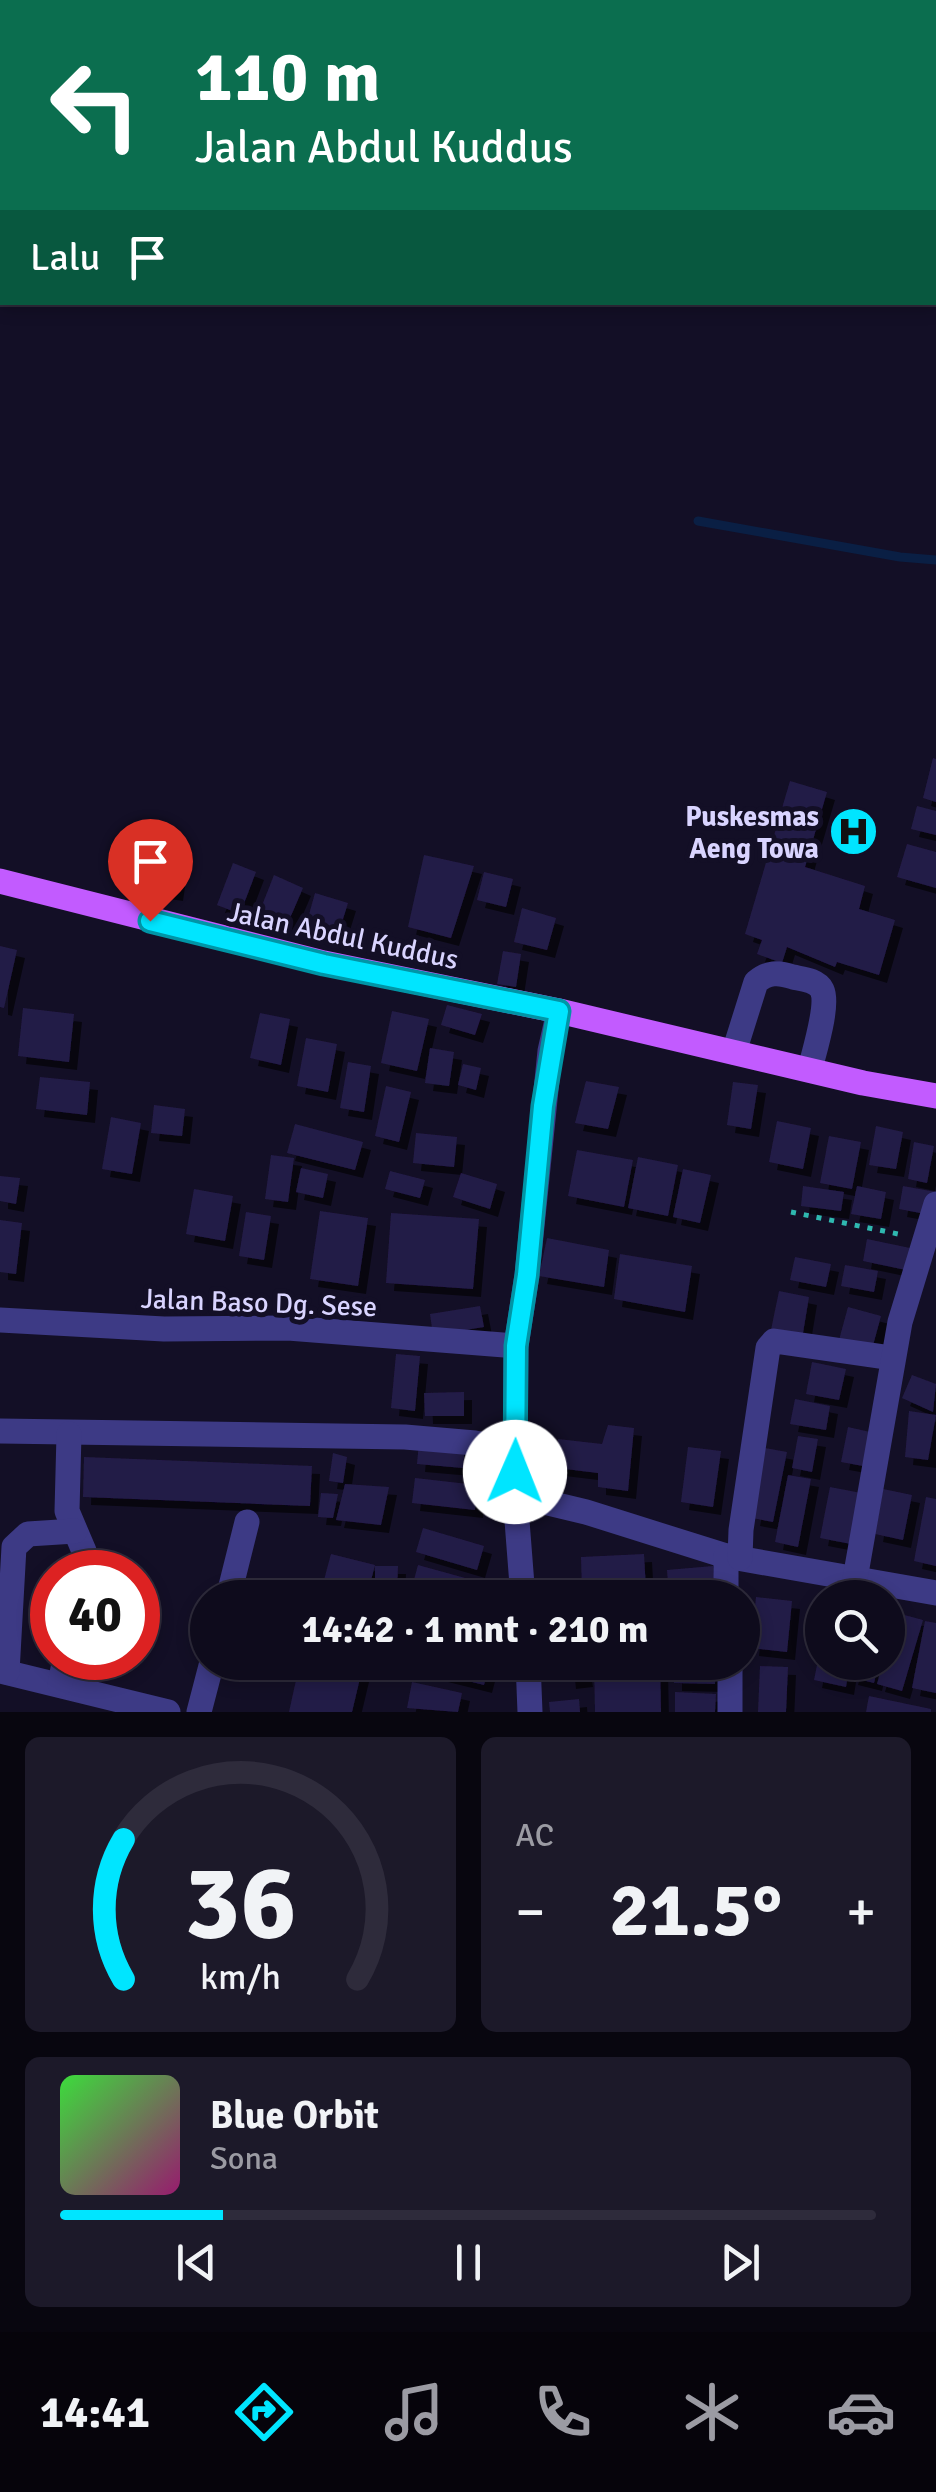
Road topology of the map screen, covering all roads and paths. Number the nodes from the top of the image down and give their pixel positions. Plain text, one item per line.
1 (0, 881) edge
2 (559, 1011) junction
3 (734, 1052) junction
4 (810, 1070) junction
5 (936, 1096) edge
6 (936, 1204) edge
7 (790, 1212) dead end
8 (925, 1240) junction
9 (0, 1320) edge
10 (516, 1346) junction
11 (892, 1358) junction
12 (0, 1431) edge
13 (69, 1434) junction
14 (516, 1450) junction
15 (515, 1494) junction
16 (247, 1522) dead end
17 (75, 1531) junction
18 (84, 1550) edge
19 (733, 1556) junction
20 (855, 1579) junction
21 (232, 1580) edge
22 (521, 1580) edge
23 (729, 1580) edge
24 (936, 1593) edge
25 (4, 1672) edge
26 (61, 1680) edge
27 (207, 1680) edge
28 (529, 1680) edge
29 (730, 1680) edge
30 (60, 1684) junction
31 (168, 1712) edge
32 (199, 1712) edge
33 (530, 1712) edge
34 (730, 1712) edge

1 - 2 main road, Jalan Abdul Kuddus
2 - 3 main road, Jalan Abdul Kuddus
2 - 10 street
3 - 4 main road, Jalan Abdul Kuddus
3 - 4 street
4 - 5 main road, Jalan Abdul Kuddus
6 - 8 street
7 - 8 path
8 - 11 street
9 - 10 street, Jalan Baso Dg. Sese
10 - 14 street
11 - 19 street
11 - 20 street
12 - 13 street
13 - 14 street
13 - 17 street
14 - 15 street
15 - 19 street
15 - 22 street
16 - 21 street
17 - 18 street
17 - 25 street
19 - 20 street
19 - 23 street
20 - 24 street
25 - 30 street
26 - 30 street
27 - 32 street
28 - 33 street
29 - 34 street
30 - 31 street

